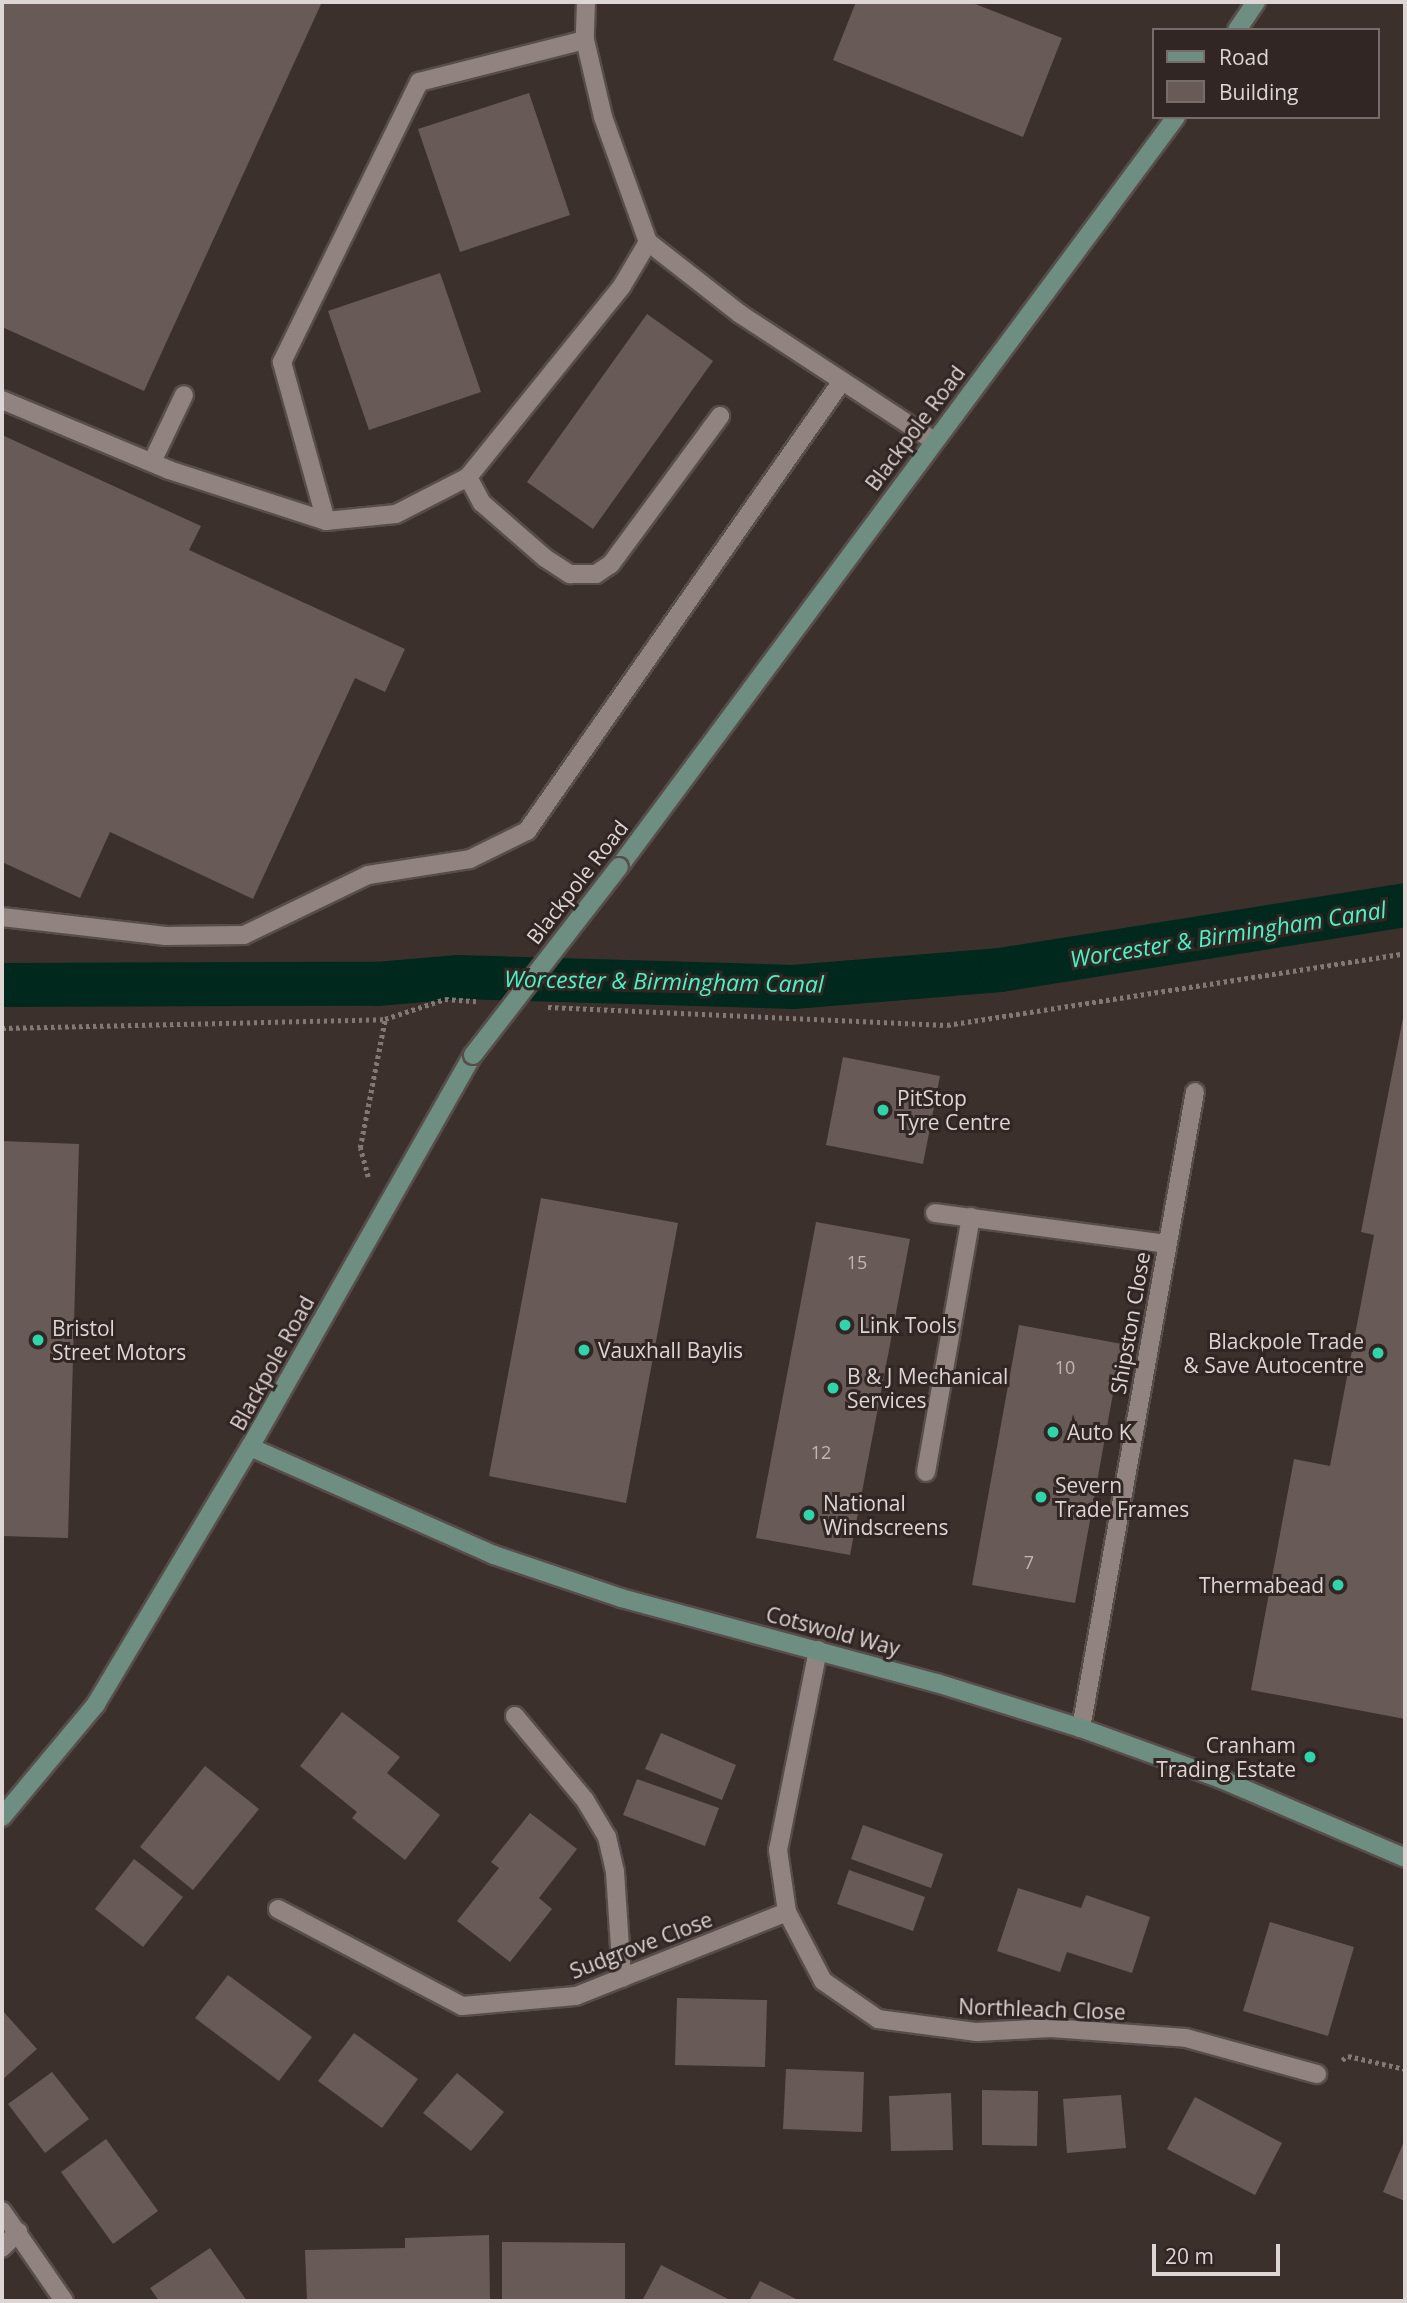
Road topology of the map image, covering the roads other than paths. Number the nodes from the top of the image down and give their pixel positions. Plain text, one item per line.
1 (586, 2) edge
2 (1256, 2) edge
3 (1238, 28) edge
4 (585, 40) junction
5 (1174, 119) edge
6 (648, 242) junction
7 (842, 381) junction
8 (184, 395) dead end
9 (2, 400) edge
10 (720, 416) dead end
11 (933, 441) junction
12 (152, 463) junction
13 (468, 477) junction
14 (326, 521) junction
15 (2, 917) edge
16 (1195, 1092) dead end
17 (935, 1213) dead end
18 (971, 1217) junction
19 (1167, 1244) junction
20 (250, 1447) junction
21 (926, 1472) dead end
22 (818, 1650) junction
23 (515, 1716) dead end
24 (1082, 1728) junction
25 (2, 1817) edge
26 (1405, 1858) edge
27 (278, 1909) dead end
28 (787, 1912) junction
29 (622, 1978) junction
30 (1317, 2074) road end
31 (2, 2211) edge
32 (18, 2232) junction
33 (2, 2248) edge
34 (64, 2301) edge

1 - 4 street
2 - 3 main road
4 - 6 street
4 - 14 street
5 - 11 main road, Blackpole Road
6 - 7 street
6 - 13 street
7 - 11 street
7 - 15 street
8 - 12 street
9 - 12 street
10 - 13 street
11 - 20 main road, Blackpole Road, bridge
12 - 14 street
13 - 14 street
16 - 19 street, Shipston Close
17 - 18 street
18 - 19 street
18 - 21 street
19 - 24 street, Shipston Close
20 - 22 main road, Cotswold Way
20 - 25 main road, Blackpole Road
22 - 24 main road, Cotswold Way
22 - 28 street, Northleach Close
23 - 29 street
24 - 26 main road, Cotswold Way
27 - 29 street, Sudgrove Close
28 - 29 street, Sudgrove Close
28 - 30 street, Northleach Close
31 - 32 street
32 - 33 street
32 - 34 street

